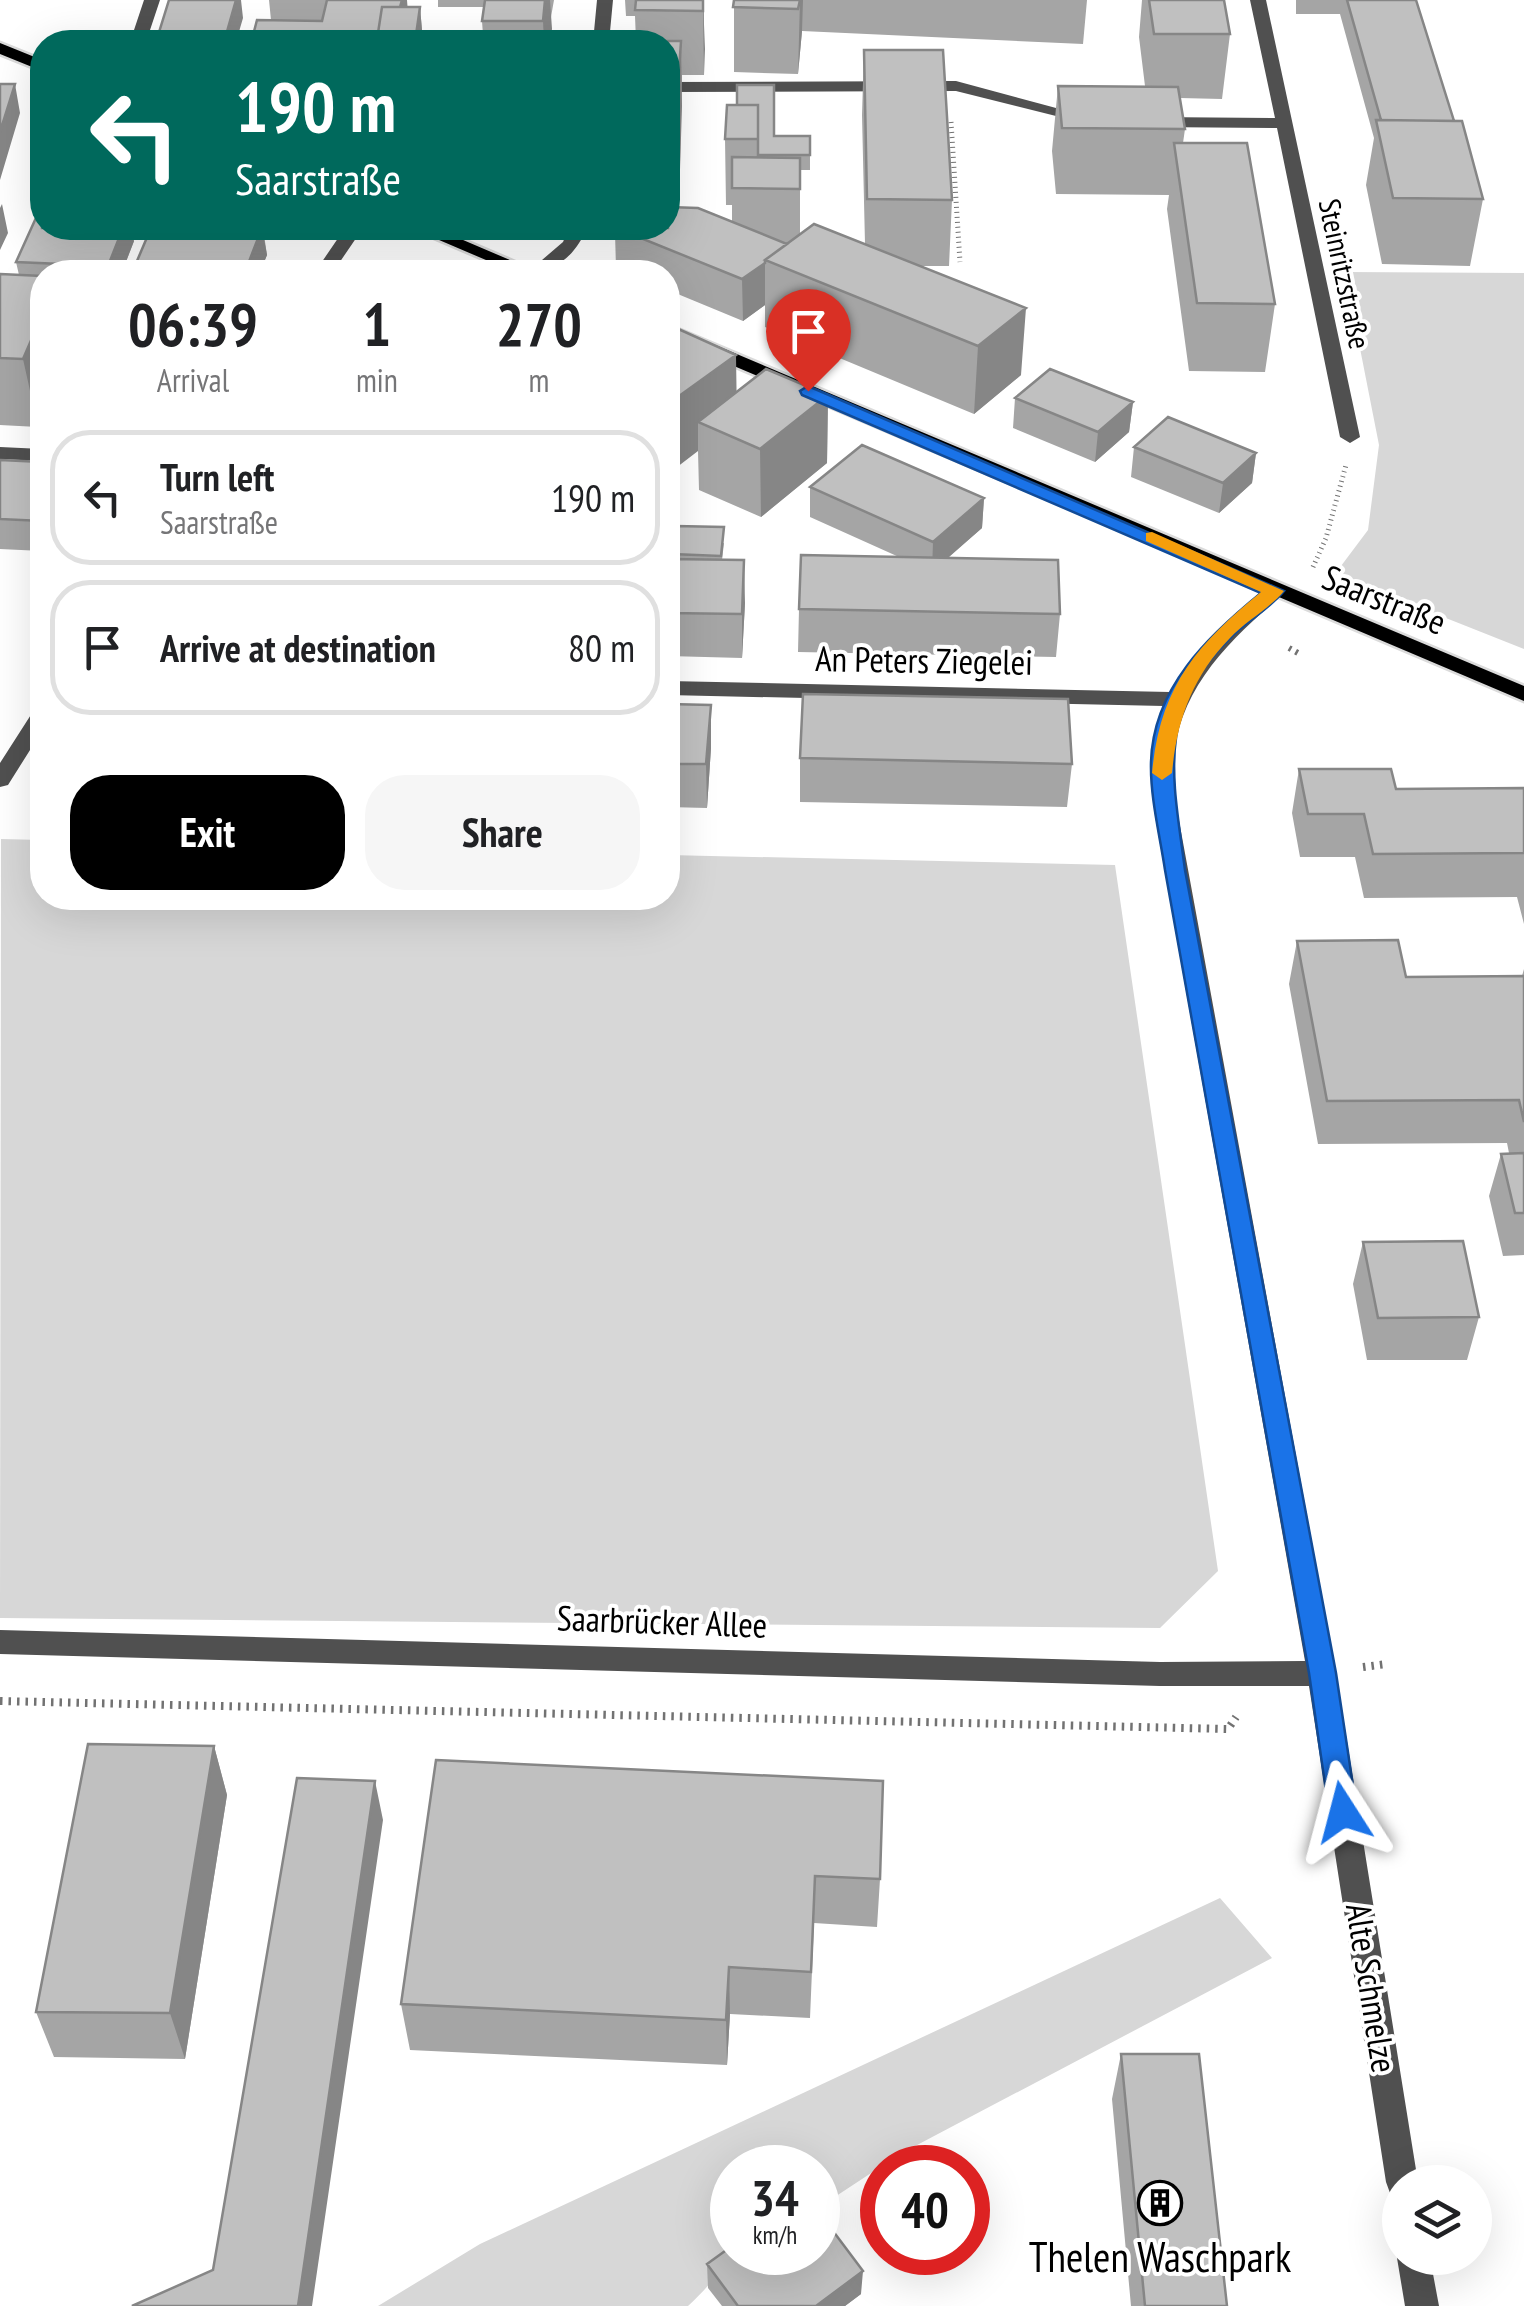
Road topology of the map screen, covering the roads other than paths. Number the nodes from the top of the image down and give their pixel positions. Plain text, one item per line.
1 (152, 0) edge
2 (605, 0) edge
3 (1258, 0) edge
4 (142, 30) edge
5 (603, 30) edge
6 (0, 48) edge
7 (30, 61) edge
8 (680, 87) edge
9 (1285, 124) junction
10 (451, 240) edge
11 (573, 240) edge
12 (502, 260) edge
13 (551, 260) edge
14 (680, 337) edge
15 (1350, 437) road end
16 (0, 454) edge
17 (30, 455) edge
18 (1274, 591) junction
19 (680, 688) edge
20 (1524, 694) edge
21 (1179, 699) junction
22 (30, 733) edge
23 (0, 780) edge
24 (0, 1642) edge
25 (1322, 1673) junction
26 (1399, 2165) edge
27 (1417, 2275) edge
28 (1422, 2306) edge

1 - 4 street
2 - 5 street
3 - 9 street, Steinritzstraße
6 - 7 main road
8 - 9 street
9 - 15 street, Steinritzstraße
10 - 12 main road
11 - 13 street
14 - 18 main road, Saarstraße
16 - 17 street
18 - 20 main road, Saarstraße
18 - 21 street, Alte Schmelze
19 - 21 street, An Peters Ziegelei
21 - 25 street, Alte Schmelze
22 - 23 street
24 - 25 street, Saarbrücker Allee
25 - 26 street, Alte Schmelze
27 - 28 street

